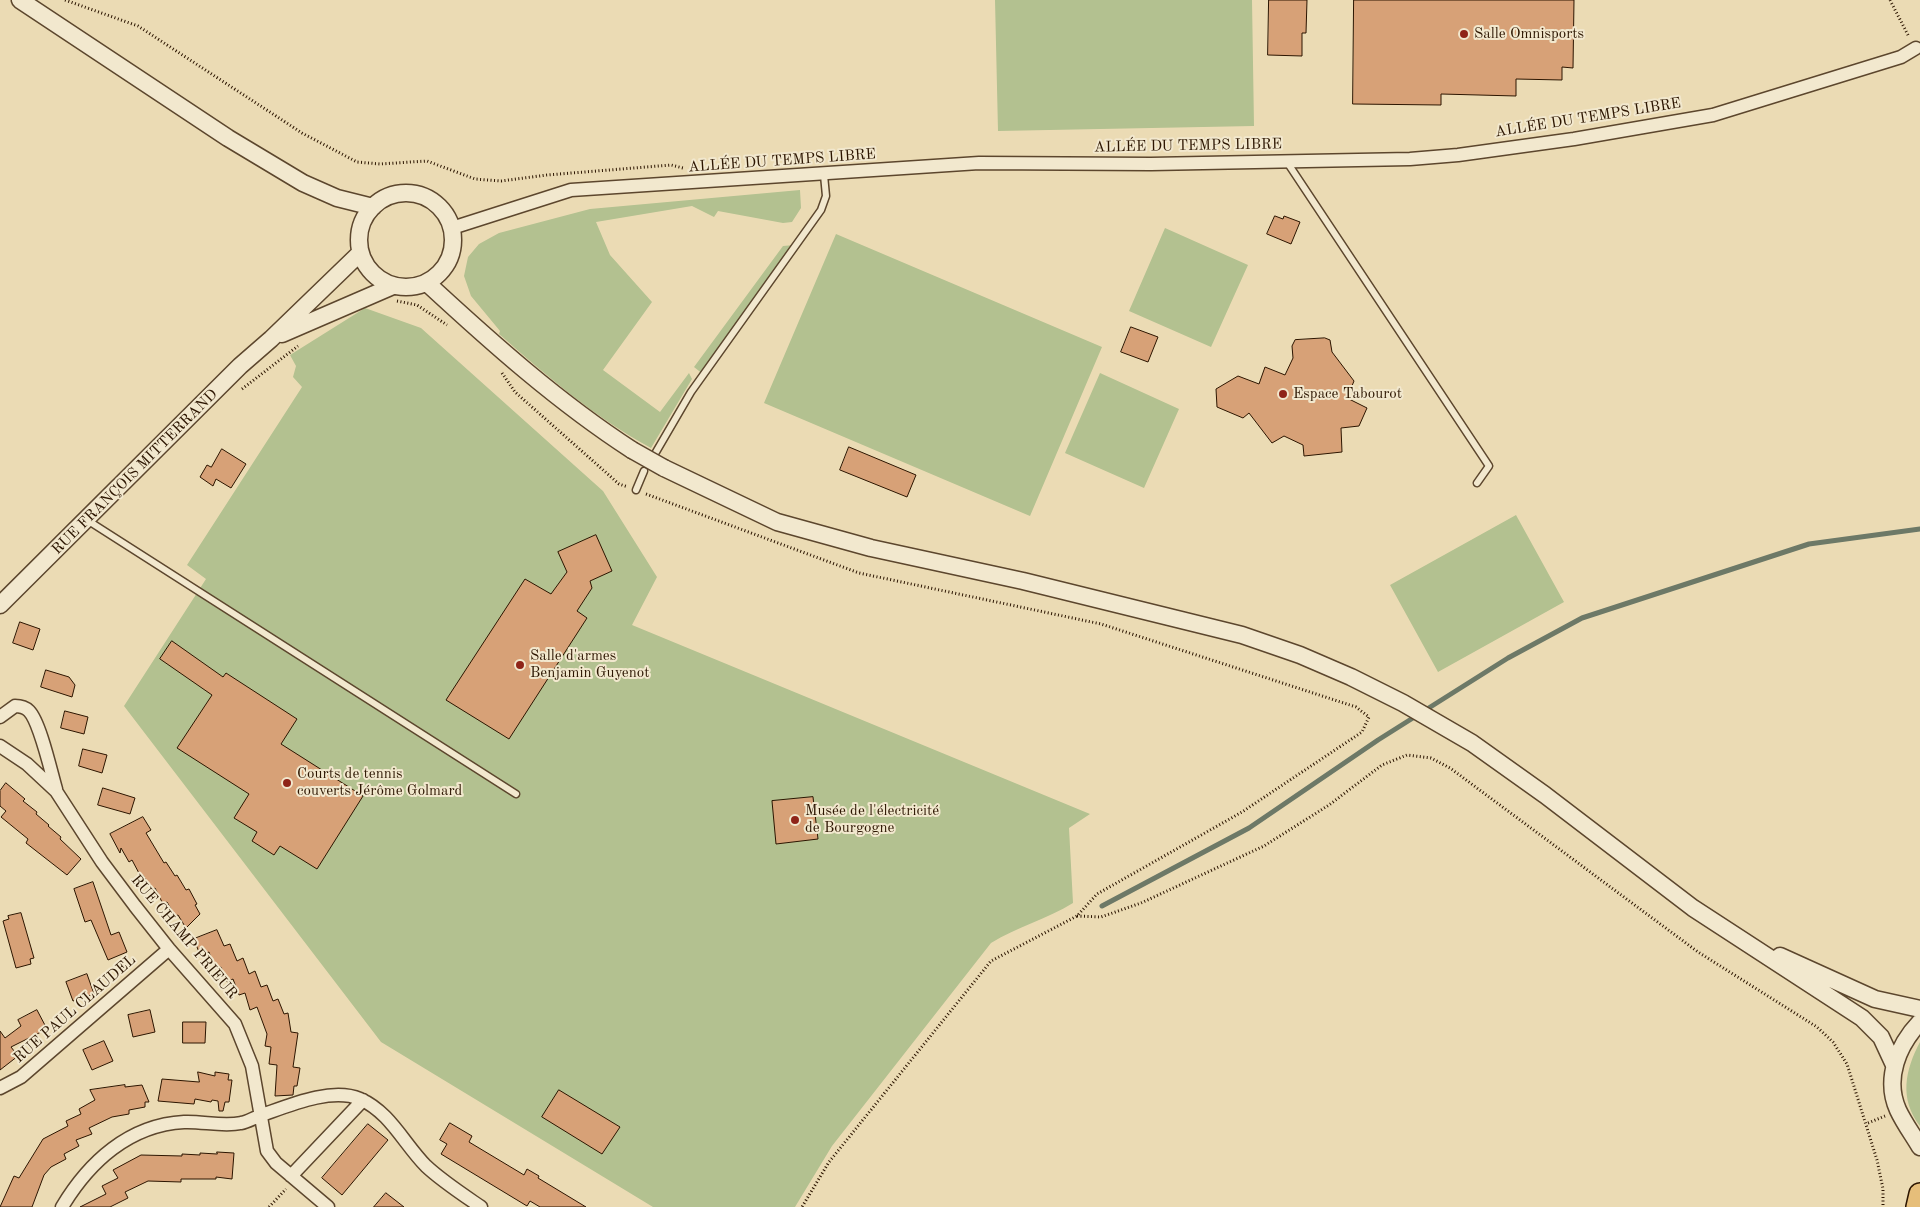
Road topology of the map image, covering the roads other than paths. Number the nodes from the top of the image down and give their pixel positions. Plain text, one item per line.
1 (20, 0) edge
2 (1916, 48) road end
3 (1286, 161) junction
4 (824, 175) junction
5 (373, 207) junction
6 (452, 228) junction
7 (360, 253) junction
8 (427, 283) junction
9 (393, 293) junction
10 (271, 339) junction
11 (656, 452) dead end
12 (644, 471) dead end
13 (1477, 483) dead end
14 (636, 490) dead end
15 (87, 520) junction
16 (0, 605) edge
17 (0, 717) edge
18 (0, 746) edge
19 (56, 791) junction
20 (516, 794) dead end
21 (1744, 940) junction
22 (169, 949) junction
23 (1920, 1009) edge
24 (1920, 1022) edge
25 (1894, 1065) junction
26 (0, 1088) edge
27 (363, 1100) junction
28 (261, 1115) junction
29 (1920, 1147) edge
30 (293, 1178) junction
31 (1920, 1194) edge
32 (62, 1207) edge
33 (328, 1207) edge
34 (481, 1207) edge
35 (1917, 1207) edge

1 - 5 street
2 - 3 street, ALLÉE DU TEMPS LIBRE
3 - 4 street, ALLÉE DU TEMPS LIBRE
3 - 13 lane
4 - 6 street, ALLÉE DU TEMPS LIBRE
4 - 11 lane
5 - 6 street
5 - 7 street
6 - 8 street
7 - 9 street
7 - 10 street, RUE FRANÇOIS MITTERRAND
8 - 9 street
8 - 21 street, bridge
9 - 10 street, RUE FRANÇOIS MITTERRAND
10 - 15 street, RUE FRANÇOIS MITTERRAND
12 - 14 lane
15 - 16 street, RUE FRANÇOIS MITTERRAND
15 - 20 lane
17 - 19 street, RUE CHAMP PRIEUR
18 - 19 street, RUE CHAMP PRIEUR
19 - 22 street, RUE CHAMP PRIEUR
21 - 23 street
21 - 25 street
22 - 26 street, RUE PAUL CLAUDEL
22 - 28 street, RUE CHAMP PRIEUR
24 - 25 street
25 - 29 street
27 - 28 street
27 - 30 street
27 - 34 street
28 - 30 street, RUE CHAMP PRIEUR
28 - 32 street
30 - 33 street, RUE CHAMP PRIEUR
31 - 35 highway

